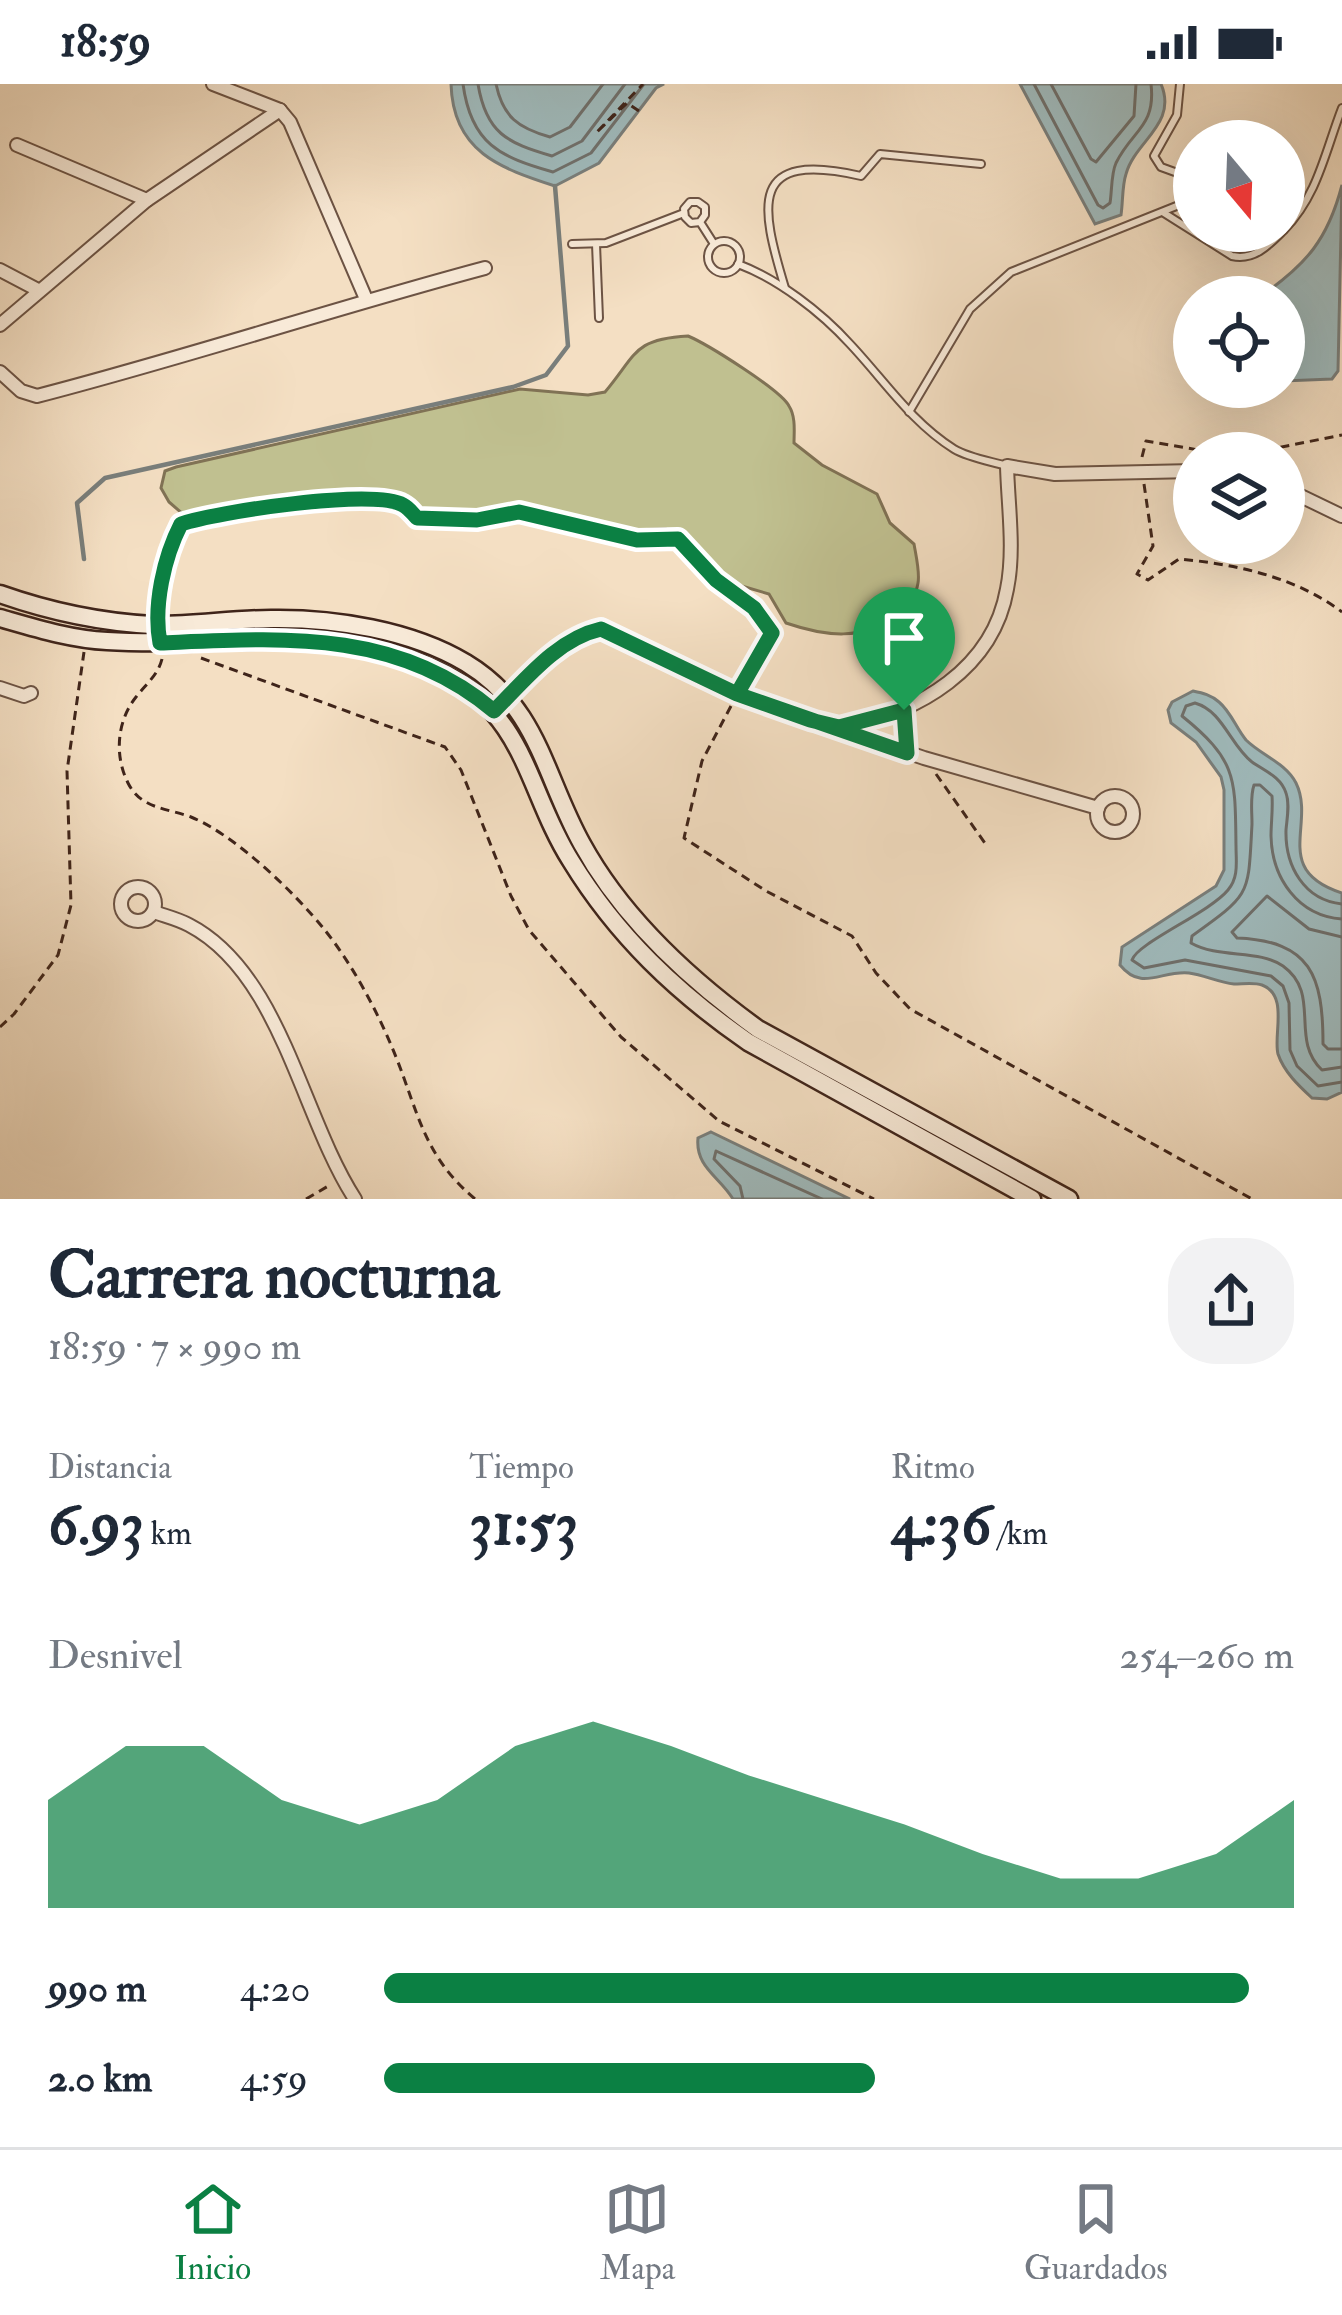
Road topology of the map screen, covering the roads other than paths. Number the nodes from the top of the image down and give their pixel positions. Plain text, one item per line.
1 (213, 84) edge
2 (1180, 84) edge
3 (1342, 108) edge
4 (280, 110) junction
5 (1174, 120) edge
6 (1173, 122) edge
7 (17, 145) dead end
8 (981, 164) dead end
9 (1173, 170) edge
10 (147, 200) junction
11 (1305, 206) edge
12 (1173, 208) edge
13 (1163, 212) junction
14 (684, 213) junction
15 (1173, 218) edge
16 (700, 222) junction
17 (572, 244) dead end
18 (596, 244) junction
19 (714, 244) junction
20 (1226, 252) edge
21 (1256, 252) edge
22 (738, 264) junction
23 (485, 268) dead end
24 (0, 269) edge
25 (38, 290) junction
26 (786, 291) junction
27 (366, 299) junction
28 (599, 318) dead end
29 (0, 325) edge
30 (0, 371) edge
31 (909, 412) junction
32 (1007, 466) junction
33 (1173, 471) edge
34 (1305, 498) edge
35 (1342, 516) edge
36 (0, 594) edge
37 (0, 618) edge
38 (46, 621) junction
39 (104, 621) junction
40 (158, 634) junction
41 (94, 640) junction
42 (0, 688) edge
43 (31, 693) dead end
44 (508, 697) junction
45 (904, 710) junction
46 (494, 711) junction
47 (839, 727) junction
48 (907, 753) junction
49 (1098, 808) dead end
50 (154, 912) dead end
51 (355, 1199) edge
52 (1032, 1199) edge
53 (1069, 1199) edge

1 - 4 street
2 - 5 lane
3 - 11 lane
4 - 10 street
4 - 27 street
6 - 9 lane
7 - 10 street
8 - 26 lane
10 - 25 street
12 - 13 lane
13 - 15 lane
13 - 31 lane
14 - 16 lane
14 - 16 lane
14 - 18 lane
16 - 19 lane
17 - 18 lane
18 - 28 lane
19 - 22 lane
19 - 22 lane
20 - 21 lane
22 - 26 lane
23 - 27 street
24 - 25 street
25 - 29 street
26 - 31 lane
27 - 30 street
31 - 32 lane
32 - 33 street
32 - 45 street
34 - 35 street
36 - 38 street
37 - 38 street
38 - 39 street
38 - 41 street
39 - 40 street
39 - 41 street
40 - 41 street
40 - 44 street
40 - 46 street
42 - 43 street
44 - 46 street
44 - 47 street
44 - 53 street
45 - 47 street
45 - 48 street
46 - 52 street
47 - 48 street
48 - 49 street
50 - 51 street

